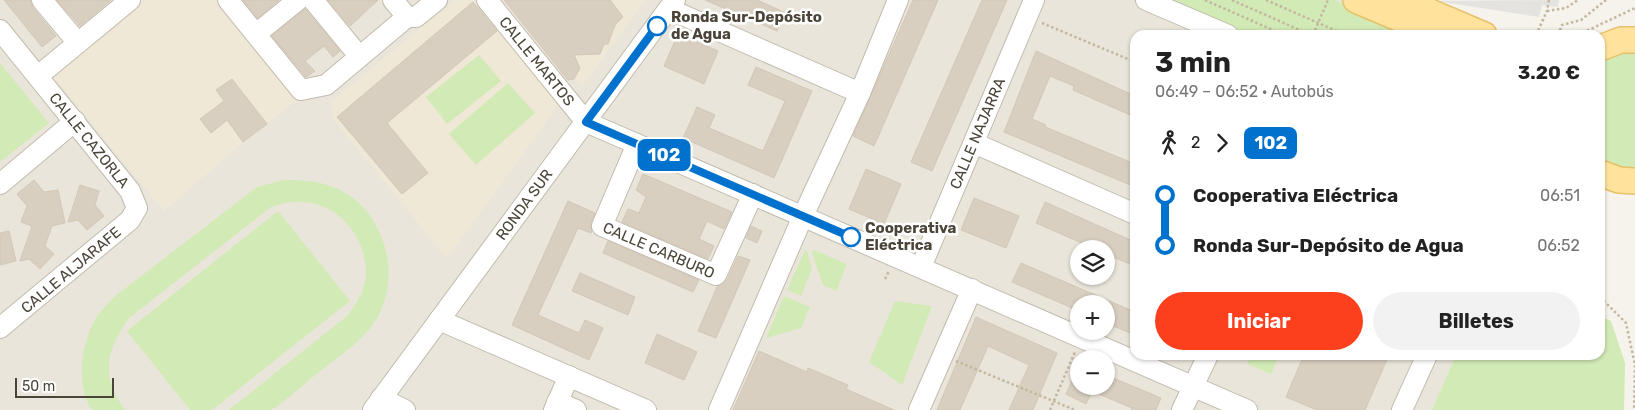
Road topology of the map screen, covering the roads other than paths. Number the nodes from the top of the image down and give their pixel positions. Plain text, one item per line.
1 (42, 0) edge
2 (130, 0) edge
3 (228, 0) edge
4 (298, 0) edge
5 (313, 0) edge
6 (393, 0) edge
7 (437, 0) edge
8 (487, 0) edge
9 (898, 0) edge
10 (1146, 0) edge
11 (1356, 0) edge
12 (1402, 0) edge
13 (672, 4) edge
14 (1030, 8) edge
15 (407, 17) junction
16 (0, 30) edge
17 (1216, 30) edge
18 (1426, 30) edge
19 (1472, 30) edge
20 (256, 34) junction
21 (1635, 40) edge
22 (78, 43) junction
23 (1605, 46) edge
24 (359, 56) junction
25 (38, 76) junction
26 (860, 93) junction
27 (75, 122) junction
28 (586, 122) junction
29 (974, 143) junction
30 (637, 144) junction
31 (1605, 175) edge
32 (1635, 181) edge
33 (0, 184) edge
34 (753, 194) junction
35 (137, 208) joint
36 (1130, 212) edge
37 (803, 216) junction
38 (921, 267) junction
39 (972, 289) junction
40 (439, 320) junction
41 (0, 328) edge
42 (1130, 358) edge
43 (1134, 360) edge
44 (1206, 360) edge
45 (1425, 360) edge
46 (569, 376) junction
47 (1194, 386) junction
48 (377, 404) edge
49 (556, 406) edge
50 (405, 410) edge
51 (576, 410) edge
52 (646, 410) edge
53 (719, 410) edge
54 (919, 410) edge
55 (1182, 410) edge
56 (1247, 410) edge
57 (1402, 410) edge

1 - 22 street
2 - 22 street
3 - 20 street
4 - 20 street
5 - 24 street
6 - 15 street
7 - 15 street
8 - 28 street, CALLE MARTOS
9 - 26 street
10 - 17 street
11 - 18 main road
12 - 19 main road
13 - 26 street
13 - 28 street, RONDA SUR
14 - 29 street, CALLE NAJARRA
15 - 24 street
16 - 25 street, CALLE CAZORLA
20 - 24 street
21 - 23 main road
22 - 25 street
25 - 27 street, CALLE CAZORLA
26 - 37 street
27 - 33 street
27 - 35 street, CALLE CAZORLA
28 - 30 street
28 - 40 street, RONDA SUR
29 - 36 street
29 - 38 street, CALLE NAJARRA
30 - 34 street
30 - 34 street, CALLE CARBURO
31 - 32 main road
34 - 37 street
35 - 41 street, CALLE ALJARAFE
37 - 38 street
37 - 53 street
38 - 39 street
39 - 42 street
39 - 54 street
40 - 46 street
40 - 48 street, RONDA SUR
43 - 47 street
44 - 47 street
45 - 57 street
46 - 49 street
46 - 52 street
47 - 55 street
47 - 56 street
48 - 50 street
49 - 51 street

